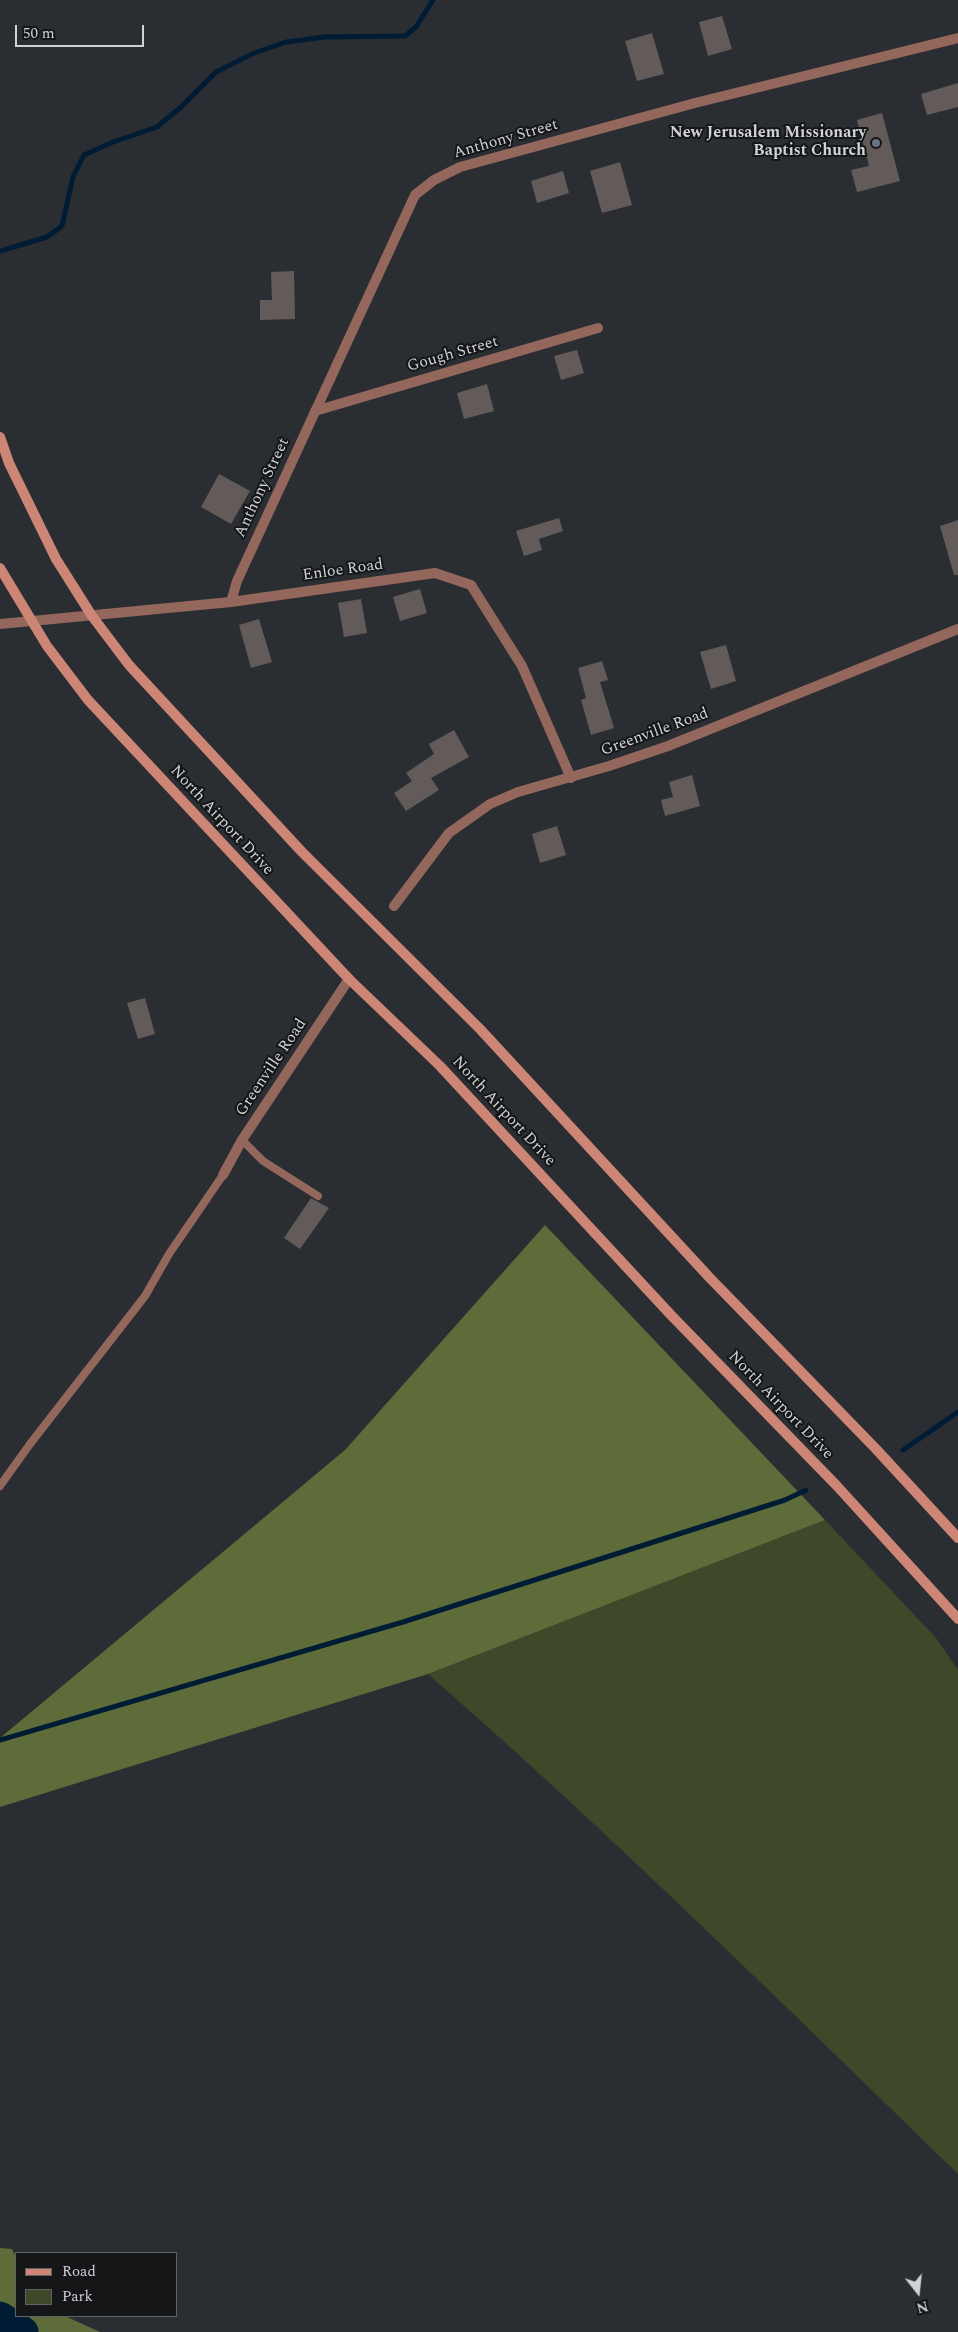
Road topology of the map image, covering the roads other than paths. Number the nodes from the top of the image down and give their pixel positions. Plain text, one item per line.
1 (958, 38) edge
2 (598, 328) dead end
3 (315, 411) junction
4 (0, 438) edge
5 (0, 568) edge
6 (231, 602) junction
7 (92, 616) junction
8 (31, 621) junction
9 (0, 624) edge
10 (958, 629) edge
11 (571, 778) junction
12 (394, 906) dead end
13 (349, 979) junction
14 (242, 1140) junction
15 (223, 1175) joint
16 (318, 1196) dead end
17 (0, 1486) edge
18 (958, 1538) edge
19 (958, 1619) edge

1 - 3 street, Anthony Street
2 - 3 street, Gough Street
3 - 6 street, Anthony Street
4 - 7 main road
5 - 8 main road, North Airport Drive
6 - 7 street, Enloe Road
6 - 11 street, Enloe Road
7 - 8 street, Enloe Road
7 - 18 main road
8 - 9 street, Enloe Road
8 - 13 main road, North Airport Drive
10 - 11 street, Greenville Road
11 - 12 street, Greenville Road
13 - 14 street, Greenville Road
13 - 19 main road, North Airport Drive
14 - 15 street, Greenville Road
14 - 16 lane
15 - 17 lane

